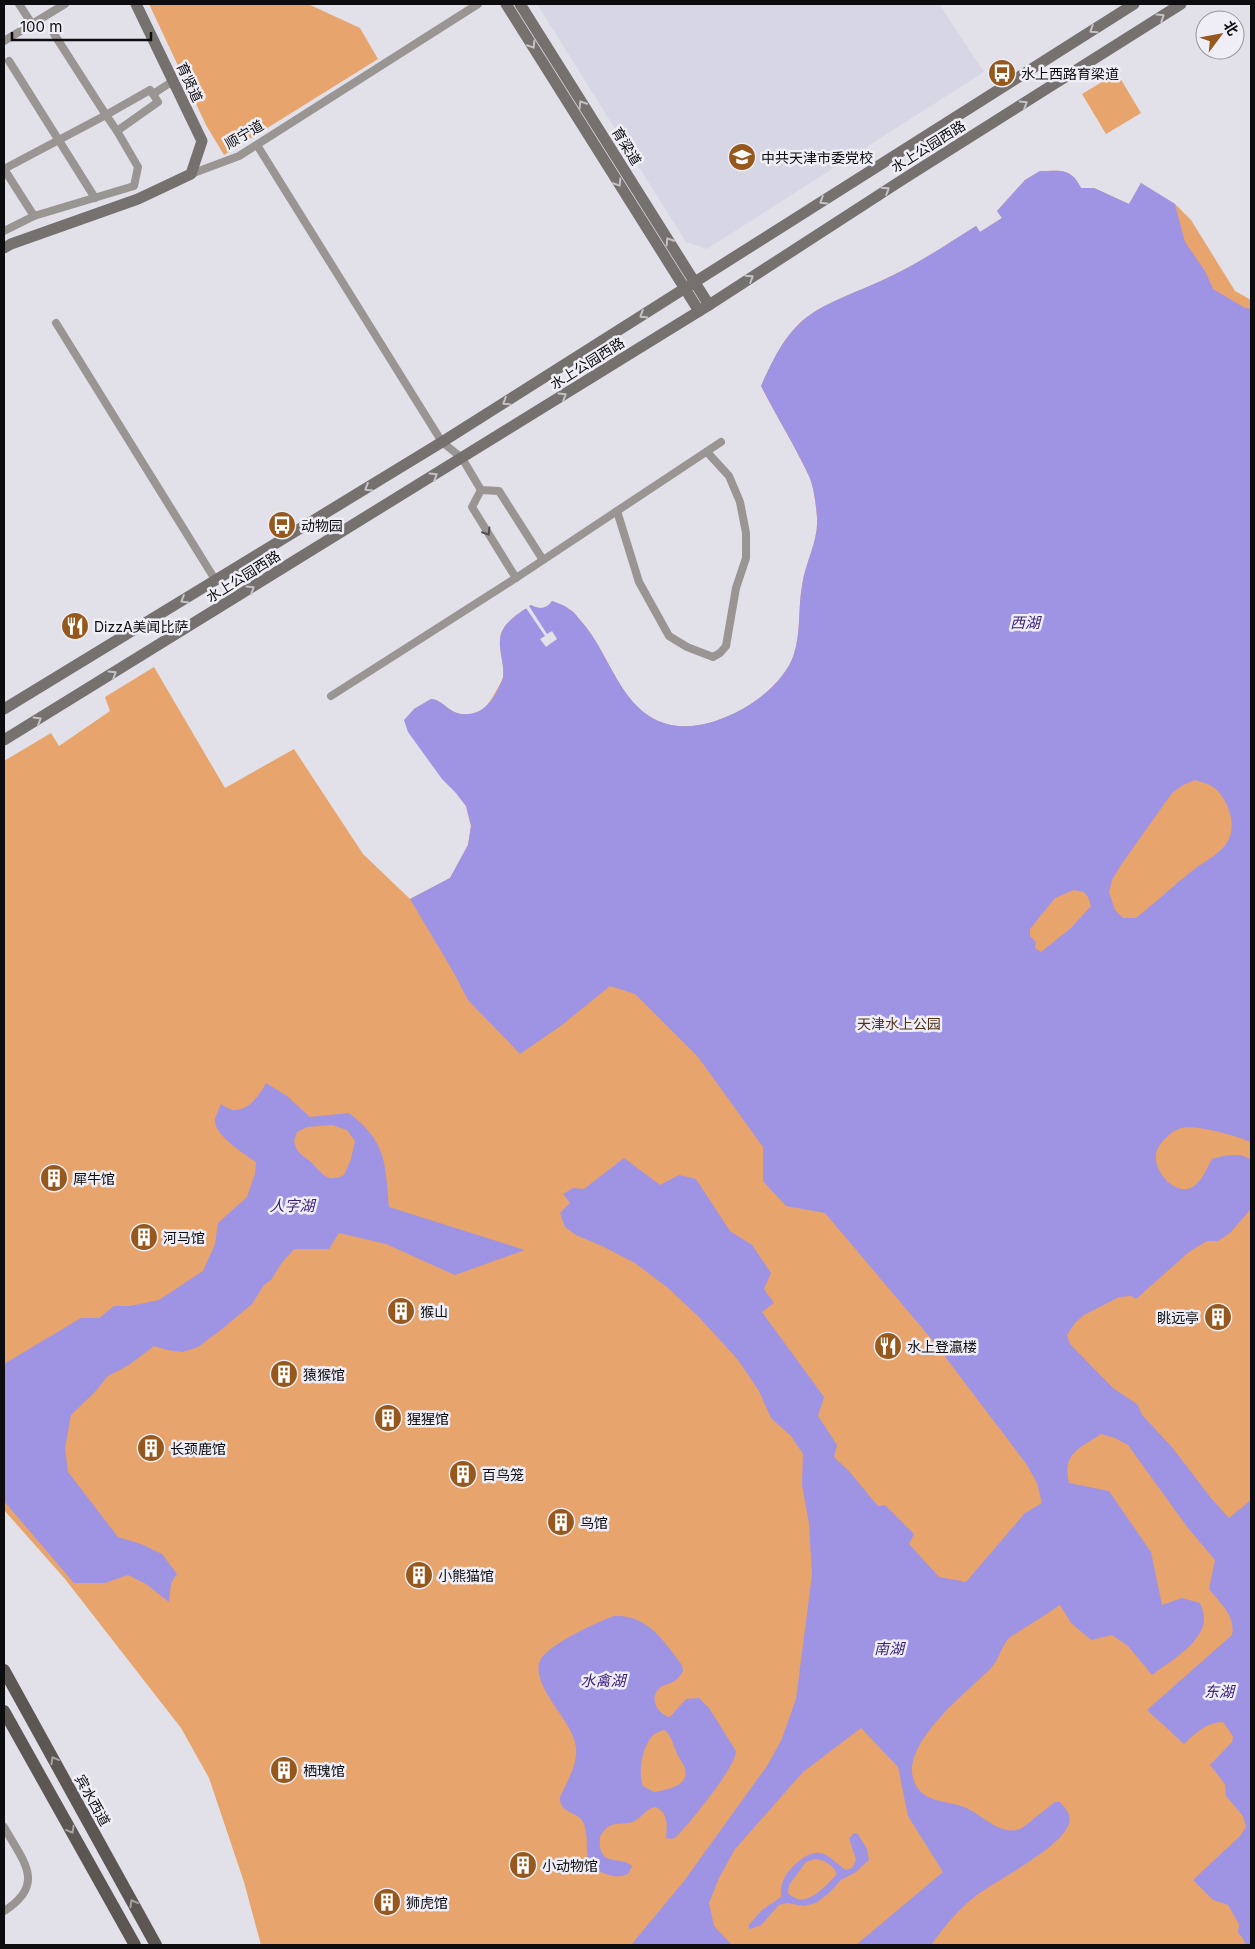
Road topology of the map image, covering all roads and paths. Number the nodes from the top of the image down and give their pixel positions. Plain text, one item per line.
1 (19, 4) edge
2 (65, 4) edge
3 (136, 4) edge
4 (478, 4) edge
5 (506, 4) edge
6 (520, 4) edge
7 (1134, 4) edge
8 (1181, 4) edge
9 (32, 24) junction
10 (54, 34) dead end
11 (4, 41) edge
12 (10, 61) dead end
13 (173, 81) junction
14 (153, 94) junction
15 (106, 116) junction
16 (117, 131) junction
17 (58, 140) junction
18 (256, 145) junction
19 (4, 169) edge
20 (190, 174) junction
21 (95, 198) junction
22 (34, 216) junction
23 (4, 231) edge
24 (4, 248) edge
25 (695, 283) junction
26 (684, 289) junction
27 (709, 305) junction
28 (698, 311) junction
29 (56, 323) dead end
30 (442, 442) junction
31 (721, 442) dead end
32 (707, 452) junction
33 (462, 458) junction
34 (482, 490) junction
35 (617, 511) junction
36 (543, 560) junction
37 (516, 578) junction
38 (216, 581) junction
39 (331, 696) dead end
40 (4, 709) edge
41 (4, 740) edge
42 (4, 1670) edge
43 (4, 1711) edge
44 (4, 1827) edge
45 (4, 1911) edge
46 (135, 1945) edge
47 (156, 1945) edge

1 - 9 street
2 - 9 street
3 - 13 main road, 育贤道
4 - 18 street, 顺宁道
5 -> 26 main road
25 -> 6 main road, 育梁道
7 -> 25 main road, 水上公园西路
27 -> 8 main road, 水上公园西路
9 - 11 street
10 - 15 street
12 - 17 street
13 - 14 street
13 - 20 main road, 育贤道
14 - 15 street
14 - 16 street
15 - 16 street
15 - 17 street
16 - 21 street
17 - 19 street
17 - 21 street
18 - 20 street, 顺宁道
18 - 30 street
19 - 22 street
20 - 24 main road, 顺宁道
21 - 22 street
22 - 23 street
25 - 26 main road, 水上公园西路
25 - 27 main road, 育梁道
26 - 28 main road
26 -> 30 main road, 水上公园西路
27 - 28 main road, 水上公园西路
33 -> 28 main road, 水上公园西路
29 - 38 street
30 - 33 street
30 -> 38 main road, 水上公园西路
31 - 32 street
32 - 35 street
32 - 35 street
33 - 34 street
41 -> 33 main road, 水上公园西路
34 - 36 street
34 -> 37 street
35 - 36 street
36 - 37 street
37 - 39 street
38 -> 40 main road, 水上公园西路
47 -> 42 main road, 宾水西道
43 -> 46 main road
44 - 45 street

